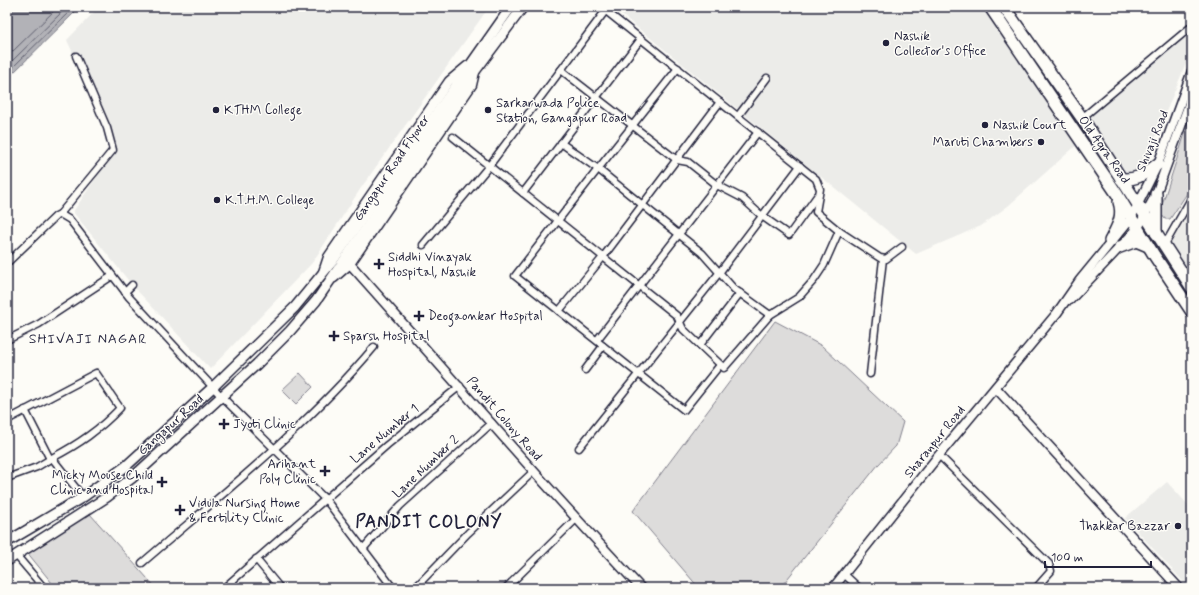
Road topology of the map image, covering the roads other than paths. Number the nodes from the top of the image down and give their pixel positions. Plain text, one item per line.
1 (511, 7) edge
2 (523, 7) edge
3 (990, 7) edge
4 (1004, 7) edge
5 (603, 9) edge
6 (1192, 26) edge
7 (641, 39) junction
8 (76, 56) dead end
9 (473, 67) junction
10 (678, 68) junction
11 (560, 70) junction
12 (1192, 71) edge
13 (767, 78) dead end
14 (1192, 96) edge
15 (596, 98) junction
16 (720, 102) junction
17 (738, 116) junction
18 (1082, 118) junction
19 (632, 126) junction
20 (758, 132) junction
21 (453, 137) dead end
22 (561, 143) junction
23 (677, 160) junction
24 (1158, 164) junction
25 (488, 166) junction
26 (800, 166) junction
27 (598, 169) junction
28 (1122, 179) junction
29 (717, 185) junction
30 (523, 193) junction
31 (820, 193) junction
32 (1117, 194) junction
33 (1156, 194) junction
34 (1192, 197) edge
35 (642, 204) junction
36 (1138, 205) junction
37 (60, 214) junction
38 (762, 216) junction
39 (1145, 216) junction
40 (1131, 218) junction
41 (558, 221) junction
42 (1138, 228) junction
43 (839, 231) junction
44 (680, 234) junction
45 (1156, 235) junction
46 (1115, 244) junction
47 (424, 245) dead end
48 (1148, 246) junction
49 (1164, 246) junction
50 (902, 247) dead end
51 (603, 257) junction
52 (883, 259) junction
53 (7, 263) edge
54 (336, 264) junction
55 (350, 264) junction
56 (719, 273) junction
57 (322, 274) junction
58 (112, 276) junction
59 (330, 281) junction
60 (132, 285) dead end
61 (640, 286) junction
62 (1192, 288) edge
63 (124, 292) junction
64 (740, 294) junction
65 (559, 311) junction
66 (1192, 312) edge
67 (770, 315) junction
68 (680, 323) junction
69 (7, 340) edge
70 (597, 340) junction
71 (700, 345) junction
72 (374, 346) dead end
73 (603, 346) junction
74 (720, 365) junction
75 (585, 370) dead end
76 (638, 373) junction
77 (870, 374) dead end
78 (460, 386) junction
79 (213, 387) junction
80 (996, 388) junction
81 (222, 397) junction
82 (25, 410) junction
83 (7, 420) edge
84 (492, 422) junction
85 (275, 448) junction
86 (579, 448) dead end
87 (939, 455) junction
88 (51, 459) junction
89 (534, 471) junction
90 (7, 478) edge
91 (83, 497) junction
92 (326, 500) junction
93 (576, 519) junction
94 (7, 542) edge
95 (363, 549) junction
96 (16, 555) junction
97 (256, 560) junction
98 (7, 561) edge
99 (142, 563) dead end
100 (844, 574) junction
101 (44, 588) edge
102 (224, 588) edge
103 (280, 588) edge
104 (393, 588) edge
105 (415, 588) edge
106 (506, 588) edge
107 (641, 588) edge
108 (833, 588) edge
109 (859, 588) edge
110 (1036, 588) edge
111 (1179, 588) edge

1 - 9 main road
2 - 9 main road
3 - 32 highway, Old Agra Road
4 - 18 highway, Old Agra Road
5 - 7 street
5 - 11 street
6 - 18 street
7 - 10 street
7 - 15 street
8 - 37 street
9 - 54 main road, Gangapur Road Flyover
9 - 55 street
9 - 57 street
10 - 16 street
10 - 19 street
11 - 15 street
11 - 25 street
12 - 24 street, Shivaji Road
13 - 17 street
14 - 33 street, Shivaji Road
15 - 19 street
15 - 22 street
16 - 17 street
16 - 23 street
17 - 20 street
18 - 28 highway, Old Agra Road
19 - 23 street
19 - 27 street
20 - 26 street
20 - 29 street
21 - 25 street
22 - 27 street
22 - 30 street
23 - 29 street
23 - 35 street
24 - 28 highway
24 - 36 street, Shivaji Road
25 - 30 street
25 - 47 street
26 - 31 street
26 - 38 street
27 - 35 street
27 - 41 street
28 - 36 highway, Old Agra Road
29 - 38 street
29 - 44 street
30 - 41 street
31 - 38 street
31 - 43 street
32 - 40 highway, Old Agra Road
32 - 46 highway
33 - 39 street, Shivaji Road
33 - 45 highway
34 - 49 street
35 - 44 street
35 - 51 street
36 - 39 highway, Old Agra Road
36 - 40 street, Shivaji Road
37 - 53 street
37 - 58 street
38 - 56 street
39 - 42 street, Shivaji Road
39 - 45 highway, Old Agra Road
40 - 42 highway, Old Agra Road
40 - 46 street, Sharanpur Road
41 - 51 street
41 - 65 street
42 - 46 street, Sharanpur Road
42 - 48 highway, Old Agra Road
43 - 52 street
43 - 67 street
44 - 56 street
44 - 61 street
45 - 49 highway, Old Agra Road
46 - 48 highway
46 - 80 street, Sharanpur Road
48 - 66 highway, Old Agra Road
49 - 62 highway, Old Agra Road
50 - 52 street
51 - 61 street
51 - 65 street
52 - 77 street
54 - 57 main road, Gangapur Road Flyover
54 - 59 main road, Gangapur Road Flyover
55 - 59 street
55 - 78 street, Pandit Colony Road
56 - 64 street
56 - 68 street
57 - 79 main road, Gangapur Road
58 - 63 street
58 - 69 street
59 - 81 main road, Gangapur Road
60 - 63 street
61 - 68 street
61 - 70 street
63 - 79 street
64 - 67 street
64 - 71 street
65 - 70 street
67 - 74 street
68 - 71 street
68 - 76 street
70 - 73 street
71 - 74 street
72 - 85 street
73 - 75 street
73 - 76 street
74 - 76 street
76 - 86 street
78 - 84 street, Pandit Colony Road
78 - 92 street, Lane Number 1
79 - 81 street
79 - 91 main road, Gangapur Road
80 - 87 street, Sharanpur Road
80 - 111 street
81 - 85 street
81 - 96 main road, Gangapur Road
82 - 83 street
82 - 88 street
82 - 88 street
84 - 89 street, Pandit Colony Road
84 - 95 street, Lane Number 2
85 - 92 street
85 - 99 street
87 - 100 street, Sharanpur Road
87 - 110 street
88 - 90 street
88 - 91 street
89 - 93 street, Pandit Colony Road
89 - 105 street
91 - 94 main road, Gangapur Road
92 - 95 street
92 - 97 street
93 - 106 street
93 - 107 street, Pandit Colony Road
95 - 104 street
96 - 98 main road, Gangapur Road
96 - 101 street
97 - 102 street
97 - 103 street
100 - 108 street, Sharanpur Road
100 - 109 street

